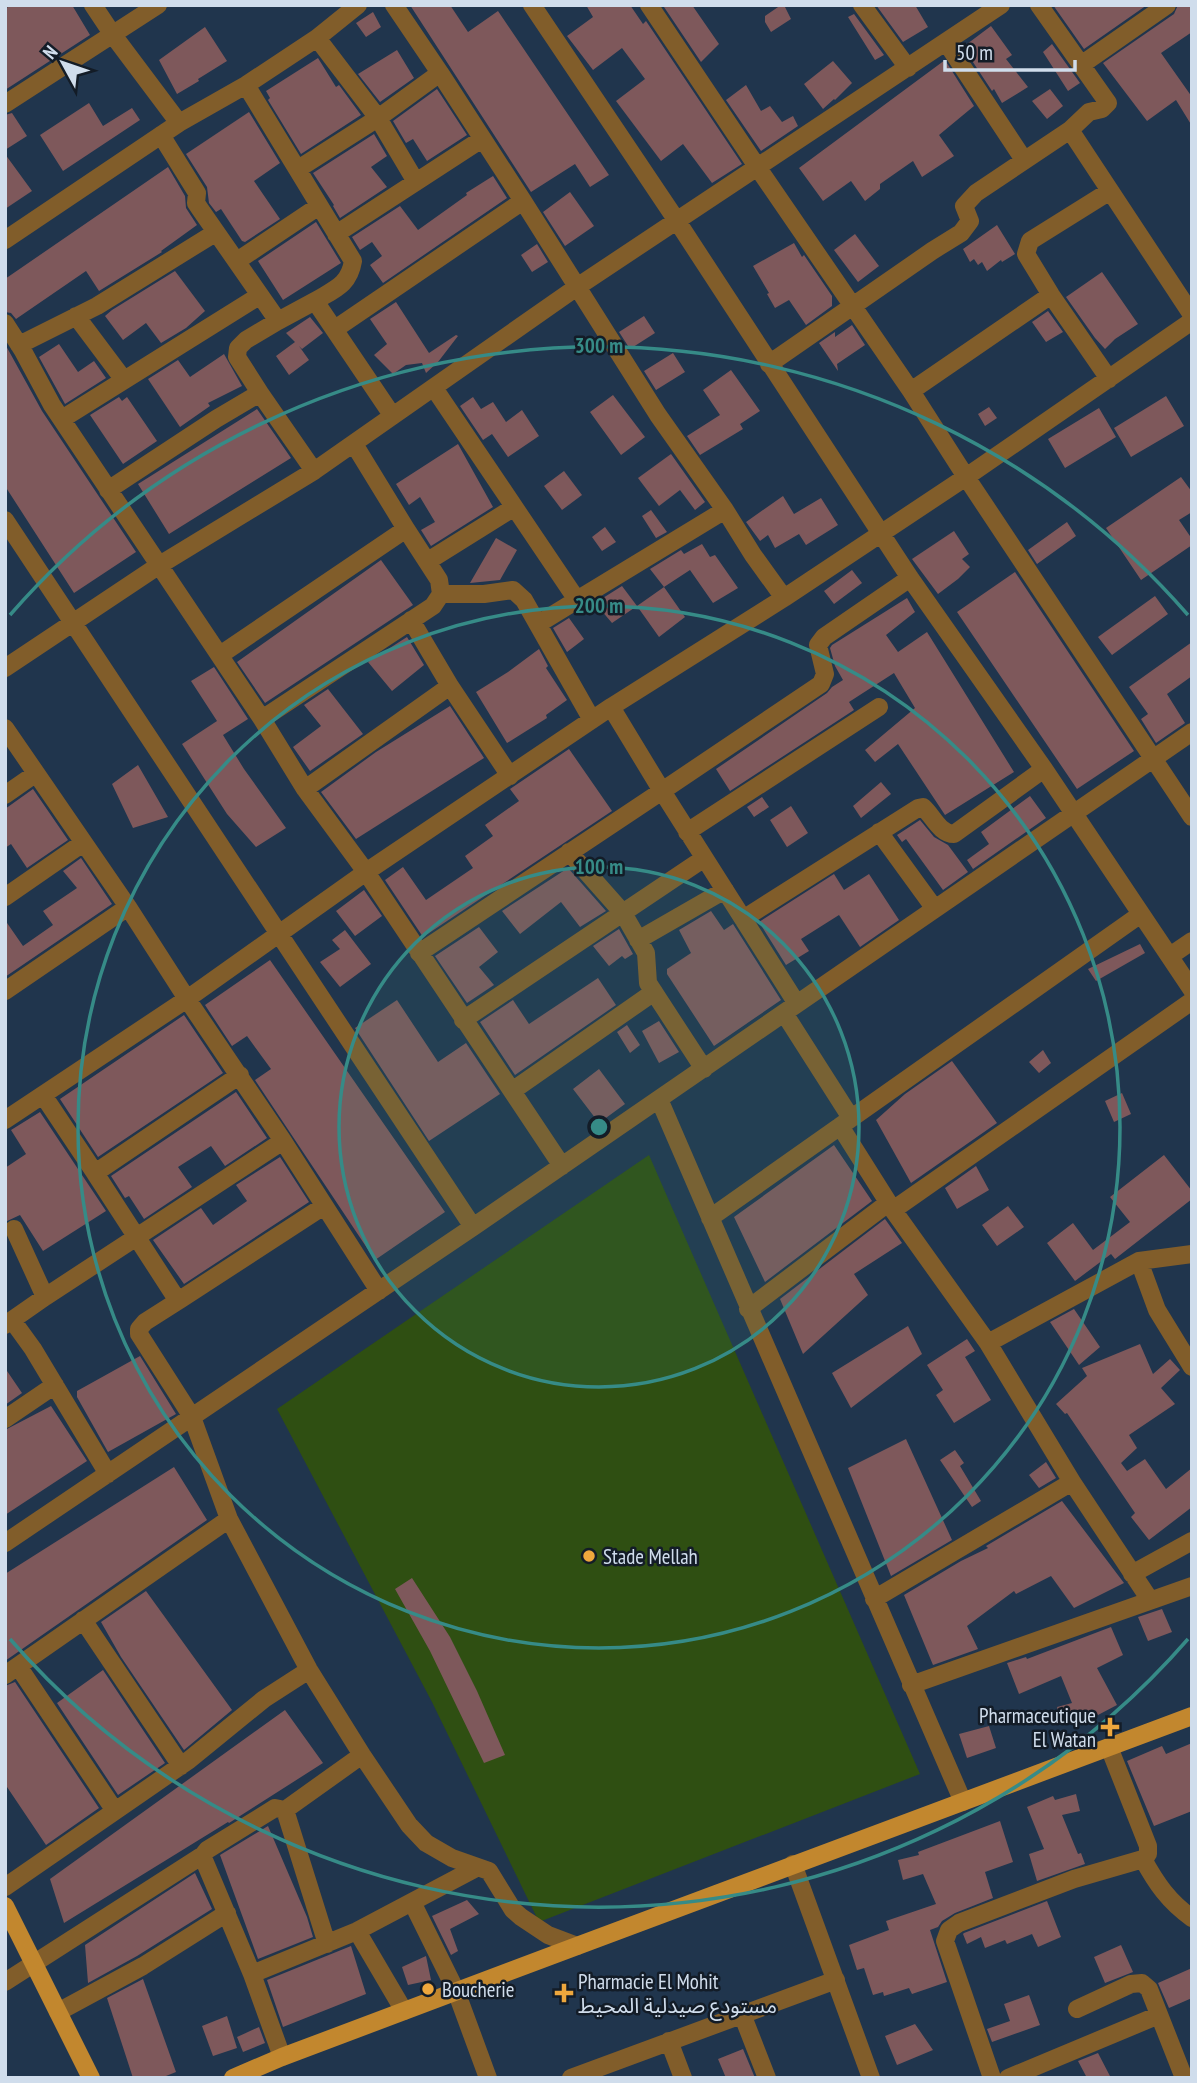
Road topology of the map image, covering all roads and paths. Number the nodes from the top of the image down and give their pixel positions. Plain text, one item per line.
1 (93, 5) edge
2 (158, 5) edge
3 (358, 5) edge
4 (394, 5) edge
5 (532, 5) edge
6 (649, 5) edge
7 (862, 5) edge
8 (1001, 5) edge
9 (1039, 5) edge
10 (1167, 5) edge
11 (113, 35) junction
12 (317, 38) junction
13 (946, 41) junction
14 (1081, 65) junction
15 (908, 68) junction
16 (440, 73) junction
17 (246, 85) junction
18 (5, 104) edge
19 (378, 118) junction
20 (178, 123) junction
21 (1070, 130) junction
22 (161, 135) junction
23 (482, 139) junction
24 (1024, 160) junction
25 (758, 168) junction
26 (298, 169) junction
27 (416, 182) junction
28 (1110, 191) junction
29 (523, 201) junction
30 (318, 206) junction
31 (677, 221) junction
32 (215, 233) junction
33 (336, 234) junction
34 (5, 240) edge
35 (237, 261) junction
36 (577, 287) junction
37 (1051, 295) junction
38 (259, 296) junction
39 (315, 301) junction
40 (853, 306) junction
41 (1192, 315) edge
42 (76, 316) junction
43 (278, 321) junction
44 (1192, 321) edge
45 (5, 323) edge
46 (335, 329) junction
47 (19, 345) junction
48 (769, 364) junction
49 (1109, 379) junction
50 (124, 380) junction
51 (434, 388) junction
52 (911, 391) junction
53 (260, 393) junction
54 (393, 415) junction
55 (62, 419) junction
56 (354, 444) junction
57 (314, 471) junction
58 (966, 477) junction
59 (108, 490) junction
60 (513, 508) junction
61 (725, 510) junction
62 (5, 520) edge
63 (406, 529) junction
64 (881, 533) junction
65 (428, 561) junction
66 (159, 566) junction
67 (910, 578) junction
68 (441, 594) junction
69 (784, 597) junction
70 (577, 600) junction
71 (411, 620) junction
72 (73, 623) junction
73 (538, 624) junction
74 (220, 655) junction
75 (5, 668) edge
76 (450, 686) junction
77 (611, 707) junction
78 (879, 707) dead end
79 (262, 719) junction
80 (592, 720) junction
81 (5, 728) edge
82 (1192, 732) edge
83 (1153, 759) junction
84 (1044, 769) junction
85 (35, 774) junction
86 (510, 776) junction
87 (305, 789) junction
88 (662, 791) junction
89 (5, 795) edge
90 (1073, 814) junction
91 (1192, 817) edge
92 (687, 832) junction
93 (879, 832) junction
94 (83, 843) junction
95 (569, 852) junction
96 (703, 859) junction
97 (366, 872) junction
98 (725, 890) junction
99 (5, 897) edge
100 (128, 907) junction
101 (934, 909) junction
102 (623, 913) junction
103 (1141, 914) junction
104 (743, 919) junction
105 (280, 934) junction
106 (638, 940) junction
107 (1192, 941) edge
108 (419, 953) junction
109 (1170, 956) junction
110 (1192, 990) edge
111 (5, 991) edge
112 (654, 992) junction
113 (187, 999) junction
114 (1192, 1001) edge
115 (790, 1008) junction
116 (463, 1020) junction
117 (704, 1069) junction
118 (240, 1075) junction
119 (512, 1091) junction
120 (43, 1095) junction
121 (659, 1099) junction
122 (5, 1120) edge
123 (846, 1122) junction
124 (283, 1141) junction
125 (562, 1166) junction
126 (95, 1173) junction
127 (324, 1206) junction
128 (890, 1206) junction
129 (710, 1218) junction
130 (8, 1227) edge
131 (473, 1227) junction
132 (138, 1237) junction
133 (1192, 1254) edge
134 (1139, 1261) junction
135 (379, 1290) junction
136 (45, 1297) junction
137 (178, 1301) junction
138 (748, 1309) junction
139 (8, 1322) edge
140 (988, 1343) junction
141 (1192, 1367) edge
142 (55, 1385) junction
143 (192, 1417) junction
144 (5, 1419) edge
145 (108, 1474) junction
146 (1072, 1482) junction
147 (229, 1518) junction
148 (1192, 1541) edge
149 (5, 1543) edge
150 (1132, 1574) junction
151 (1192, 1586) edge
152 (874, 1599) junction
153 (1150, 1600) junction
154 (83, 1620) junction
155 (309, 1670) junction
156 (12, 1671) edge
157 (911, 1685) junction
158 (1192, 1716) edge
159 (1109, 1746) junction
160 (362, 1755) junction
161 (181, 1766) junction
162 (963, 1802) junction
163 (285, 1810) junction
164 (115, 1811) junction
165 (203, 1855) junction
166 (1143, 1859) junction
167 (793, 1864) junction
168 (478, 1867) junction
169 (5, 1887) edge
170 (412, 1902) junction
171 (5, 1906) edge
172 (227, 1913) junction
173 (1192, 1918) edge
174 (357, 1931) junction
175 (327, 1944) junction
176 (577, 1946) junction
177 (33, 1963) junction
178 (252, 1974) junction
179 (836, 1980) junction
180 (5, 1982) edge
181 (456, 1991) junction
182 (1077, 2009) dead end
183 (404, 2011) junction
184 (58, 2012) junction
185 (742, 2014) junction
186 (1159, 2015) junction
187 (669, 2041) junction
188 (282, 2057) junction
189 (596, 2073) edge
190 (91, 2078) edge
191 (233, 2078) edge
192 (488, 2078) edge
193 (571, 2078) edge
194 (683, 2078) edge
195 (767, 2078) edge
196 (872, 2078) edge
197 (992, 2078) edge
198 (1008, 2078) edge
199 (1184, 2078) edge

1 - 11 street
2 - 11 street
3 - 12 street
4 - 16 street
5 - 31 street
6 - 25 street
7 - 15 street
8 - 13 street
9 - 14 street
10 - 14 street
11 - 18 street
11 - 20 street
12 - 17 street
12 - 19 street
13 - 15 street
13 - 24 street
14 - 21 street
15 - 25 street
16 - 19 street
16 - 23 street
17 - 20 street
17 - 26 street
19 - 26 street
19 - 27 street
20 - 22 street
21 - 24 street
21 - 28 street
22 - 32 street
22 - 34 street
23 - 27 street
23 - 29 street
24 - 40 street
25 - 31 street
25 - 40 street
26 - 30 street
27 - 33 street
28 - 37 street
28 - 41 street
29 - 36 street
29 - 46 street
30 - 33 street
30 - 35 street
31 - 36 street
31 - 48 street
32 - 35 street
32 - 42 street
33 - 39 street
35 - 38 street
36 - 51 street
36 - 61 street
37 - 49 street
37 - 52 street
38 - 43 street
38 - 50 street
39 - 43 street
39 - 46 street
40 - 48 street
40 - 52 street
42 - 47 street
42 - 50 street
43 - 53 street
44 - 49 street
45 - 47 street
46 - 54 street
47 - 55 street
48 - 64 street
49 - 58 street
50 - 55 street
51 - 54 street
51 - 60 street
52 - 58 street
53 - 57 street
53 - 59 street
54 - 56 street
55 - 59 street
56 - 57 street
56 - 63 street
57 - 66 street
58 - 64 street
58 - 83 street
59 - 66 street
60 - 65 street
60 - 70 street
61 - 69 street
61 - 70 street
62 - 72 street
63 - 65 street
63 - 74 street
64 - 67 street
64 - 69 street
65 - 68 street
66 - 72 street
66 - 74 street
67 - 84 street
67 - 88 street
68 - 71 street
68 - 73 street
69 - 77 street
70 - 73 street
71 - 76 street
71 - 79 street
72 - 75 street
72 - 105 street
73 - 80 street
74 - 79 street
76 - 86 street
76 - 87 street
77 - 80 street
77 - 88 street
78 - 92 street
79 - 87 street
80 - 86 street
81 - 85 street
82 - 83 street
83 - 90 street
83 - 91 street
84 - 90 street
84 - 93 street
85 - 89 street
85 - 94 street
86 - 97 street
87 - 97 street
88 - 92 street
88 - 95 street
90 - 101 street
90 - 103 street
92 - 96 street
93 - 101 street
93 - 104 street
94 - 99 street
94 - 100 street
95 - 102 street
95 - 108 street
96 - 98 street
96 - 102 street
97 - 105 street
97 - 108 street
98 - 104 street
98 - 106 street
100 - 111 street
100 - 113 street
101 - 115 street
102 - 106 street
102 - 116 street
103 - 109 street
103 - 123 street
104 - 115 street
105 - 113 street
105 - 131 street
106 - 112 street
107 - 109 street
108 - 116 street
109 - 110 street
112 - 117 street
112 - 119 street
113 - 118 street
113 - 120 street
114 - 128 street
115 - 117 street
115 - 123 street
116 - 119 street
117 - 121 street
118 - 124 street
118 - 126 street
119 - 125 street
120 - 122 street
120 - 126 street
121 - 125 street
121 - 129 street
123 - 128 street
123 - 129 street
124 - 127 street
124 - 132 street
125 - 131 street
126 - 132 street
127 - 135 street
127 - 137 street
128 - 138 street
128 - 140 street
129 - 138 street
130 - 136 street
131 - 135 street
132 - 136 street
132 - 137 street
133 - 134 street
134 - 140 street
134 - 141 street
135 - 143 street
136 - 139 street
137 - 143 street
138 - 152 street
139 - 142 street
140 - 146 street
142 - 144 street
142 - 145 street
143 - 145 street
143 - 147 street
145 - 149 street
146 - 150 street
146 - 152 street
147 - 154 street
147 - 155 street
148 - 150 street
150 - 153 street
151 - 153 street
152 - 157 street
153 - 157 street
154 - 156 street
154 - 161 street
155 - 160 street
155 - 161 street
156 - 164 street
157 - 162 street
158 - 159 main road
159 - 162 main road
159 - 166 street
160 - 163 street
160 - 168 street
161 - 164 street
162 - 167 main road
163 - 165 street
163 - 175 street
164 - 169 street
165 - 172 street
165 - 177 street
166 - 173 street
166 - 197 street
167 - 176 main road
167 - 179 street
168 - 170 street
168 - 176 street
170 - 174 street
170 - 181 street
171 - 177 main road
172 - 178 street
172 - 184 street
174 - 175 street
174 - 183 street
175 - 178 street
176 - 181 main road
177 - 180 street
177 - 184 main road
178 - 188 street
179 - 185 street
179 - 196 street
181 - 183 main road
181 - 192 street
182 - 186 street
183 - 188 main road
184 - 190 main road
185 - 187 street
185 - 195 street
186 - 198 street
186 - 199 street
187 - 189 street
187 - 194 street
188 - 191 main road
189 - 193 street

